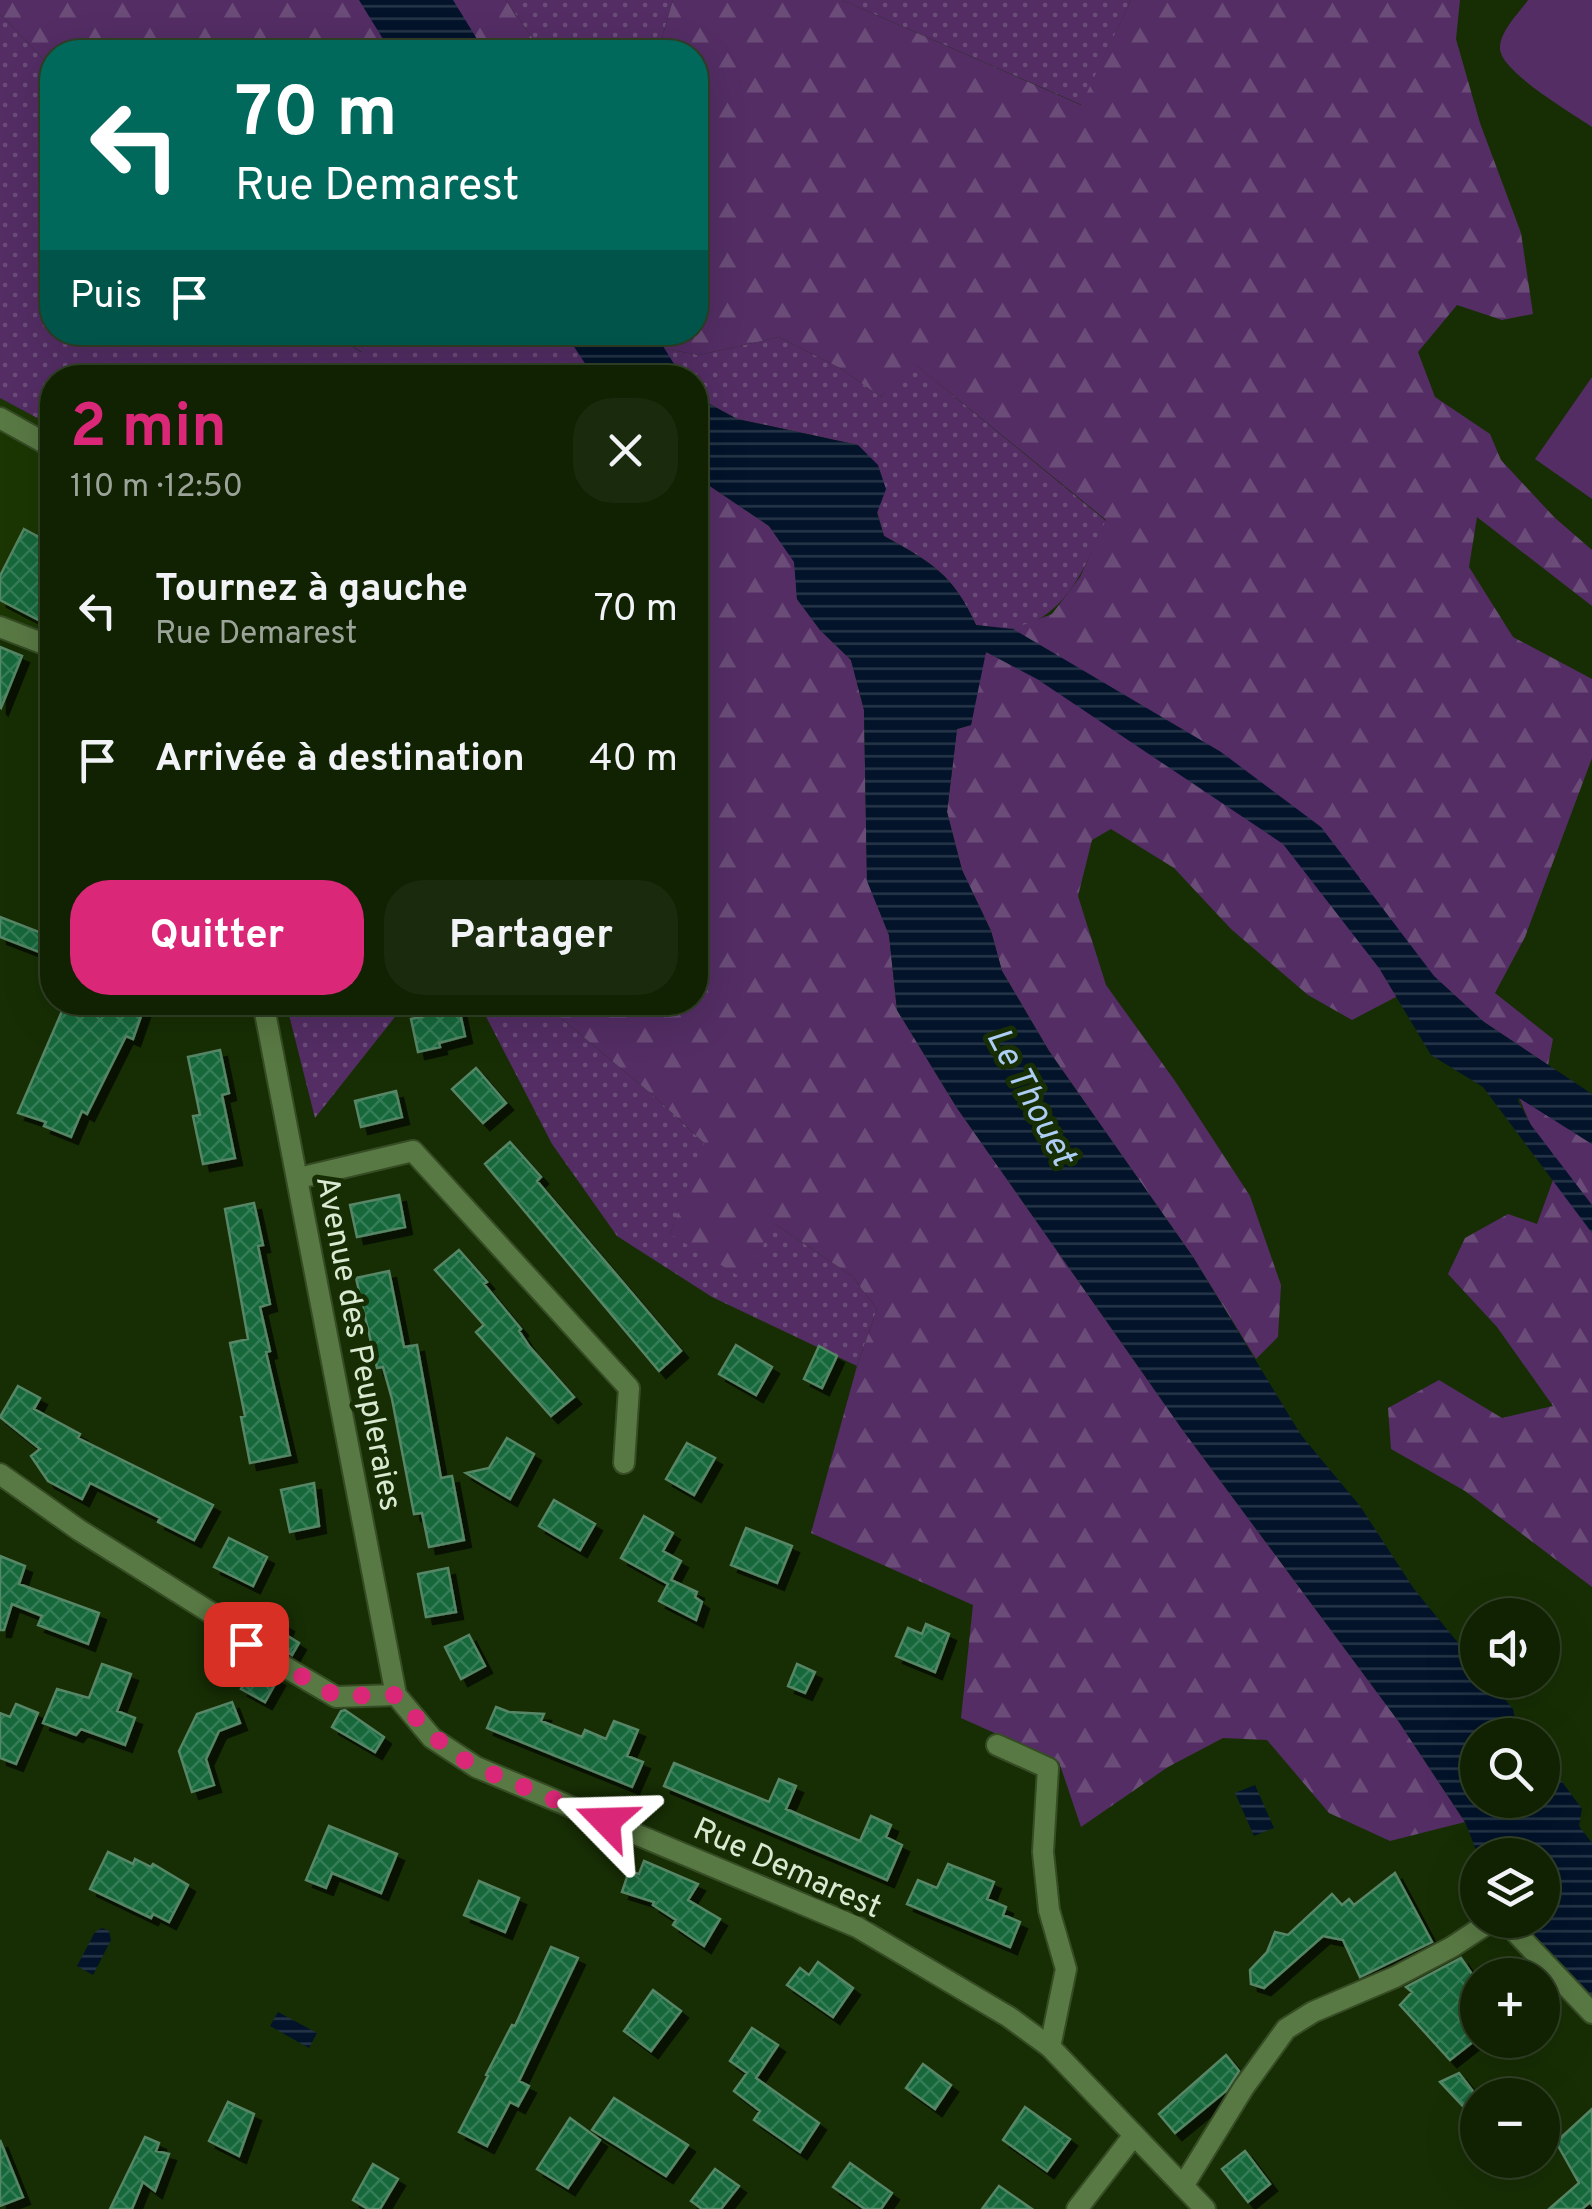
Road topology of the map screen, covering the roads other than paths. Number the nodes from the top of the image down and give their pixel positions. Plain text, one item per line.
1 (0, 418) edge
2 (40, 440) edge
3 (0, 626) edge
4 (40, 642) edge
5 (266, 1015) edge
6 (299, 1178) junction
7 (624, 1464) dead end
8 (0, 1474) edge
9 (396, 1695) junction
10 (997, 1745) dead end
11 (1462, 1938) edge
12 (1521, 1938) edge
13 (1592, 2013) edge
14 (1050, 2047) junction
15 (1134, 2135) junction
16 (1183, 2186) junction
17 (1077, 2209) edge
18 (1205, 2209) edge

1 - 2 street
3 - 4 street
5 - 6 street, Avenue des Peupleraies
6 - 7 street
6 - 9 street, Avenue des Peupleraies
8 - 9 street
9 - 14 street, Rue Demarest
10 - 14 street
11 - 16 street
12 - 13 street
14 - 15 street, Rue Demarest
15 - 16 street, Rue Demarest
15 - 17 street
16 - 18 street, Rue Demarest

